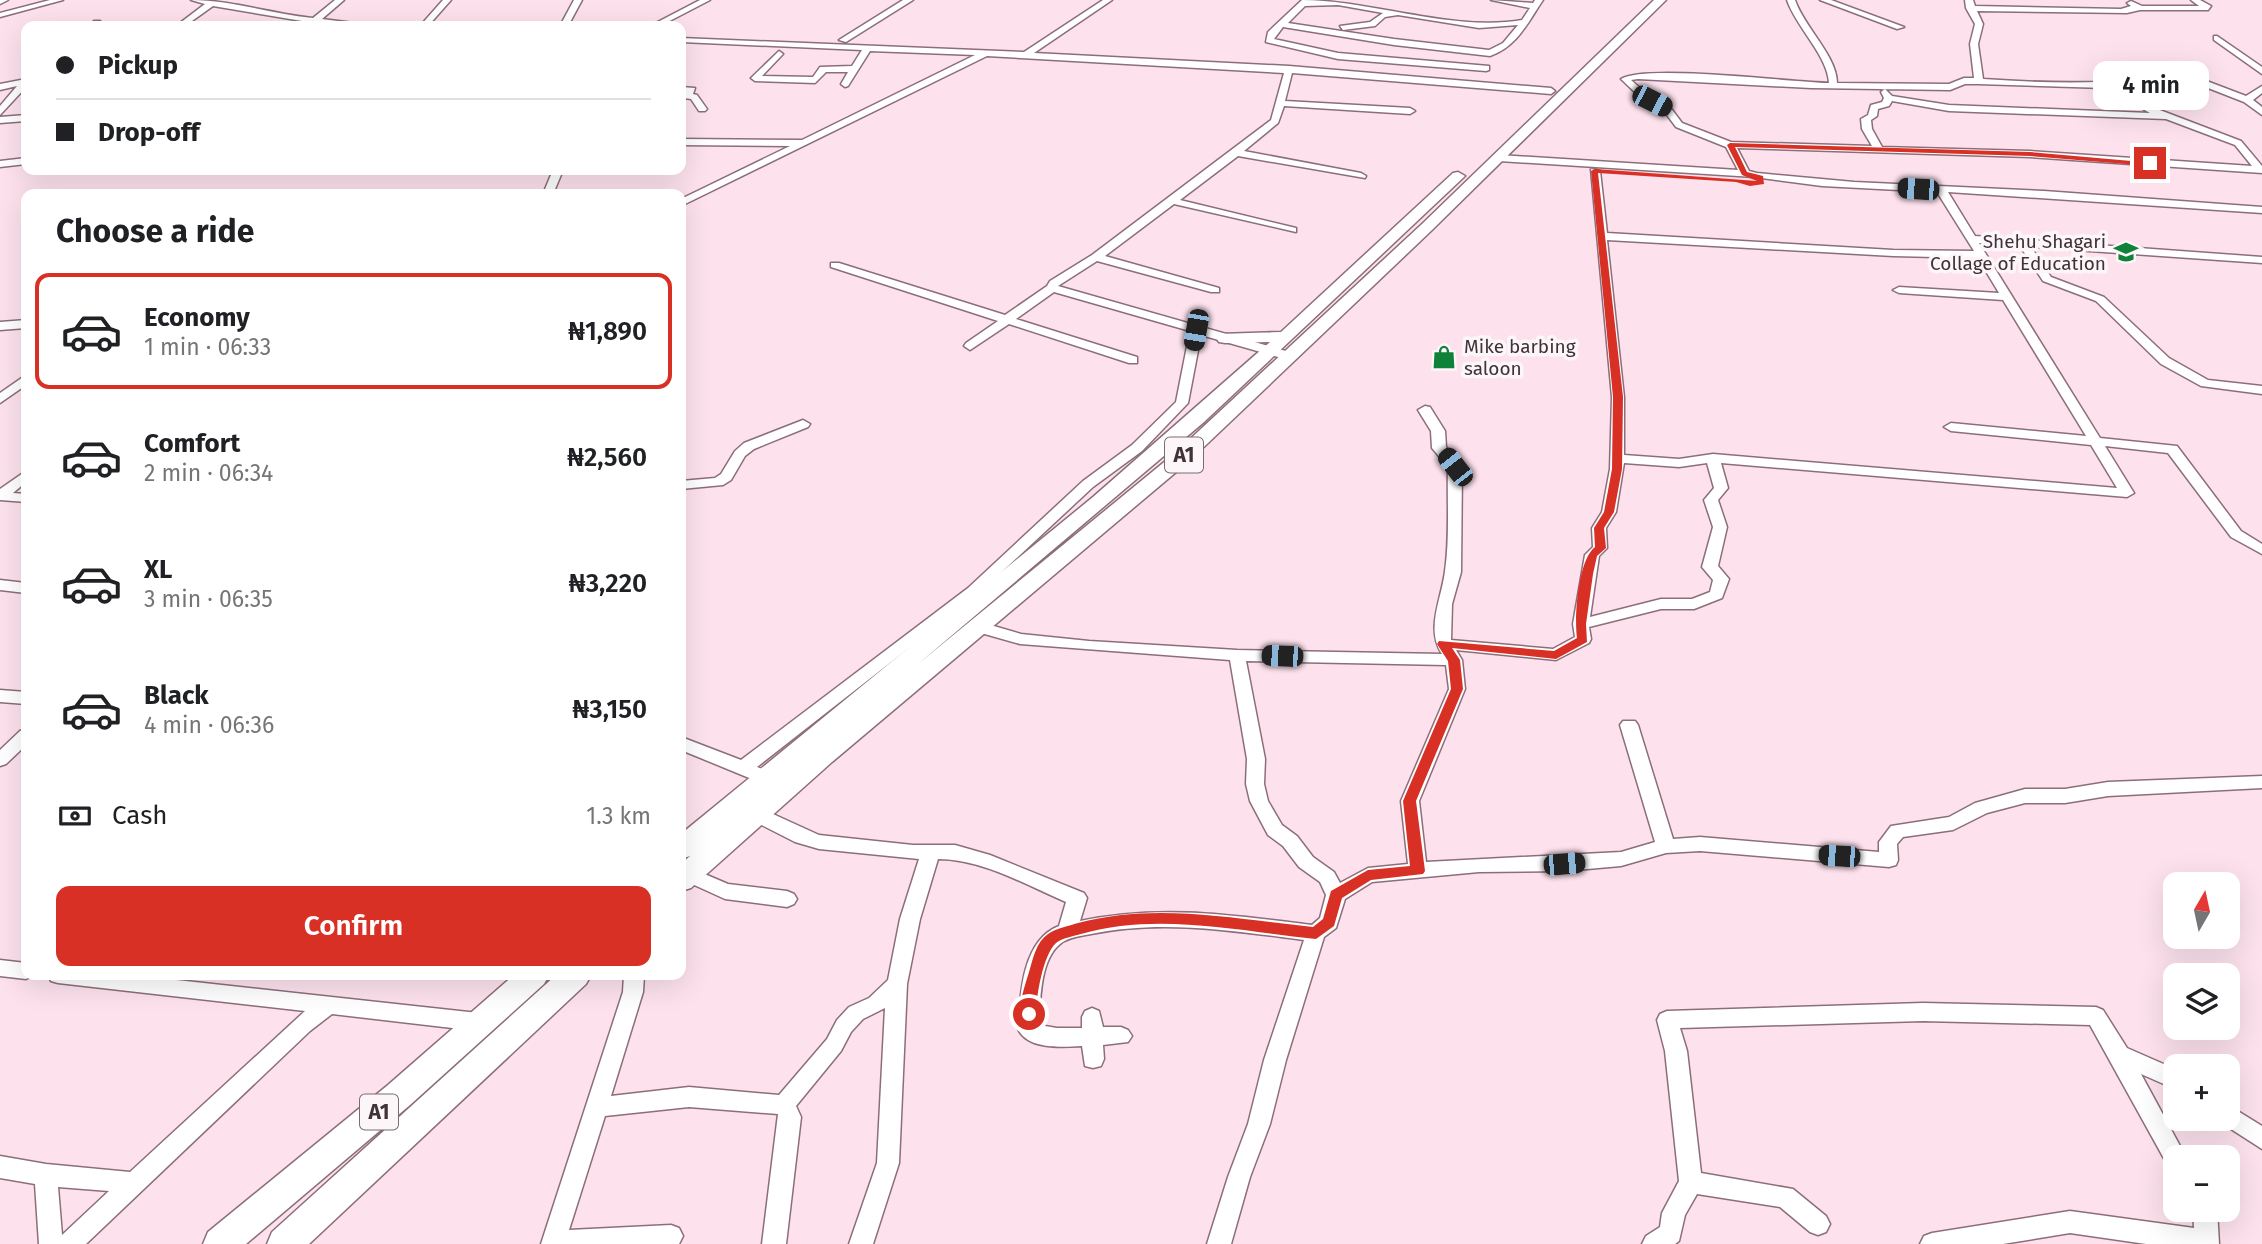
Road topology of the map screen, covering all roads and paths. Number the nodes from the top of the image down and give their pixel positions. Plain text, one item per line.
1 (59, 0) edge
2 (195, 0) edge
3 (340, 0) edge
4 (447, 0) edge
5 (578, 0) edge
6 (706, 0) edge
7 (909, 0) edge
8 (1108, 0) edge
9 (1386, 0) edge
10 (1495, 0) edge
11 (1638, 0) edge
12 (1660, 0) edge
13 (1791, 0) edge
14 (1824, 0) edge
15 (2126, 0) edge
16 (2195, 0) edge
17 (1304, 2) edge
18 (212, 3) junction
19 (233, 3) edge
20 (1537, 3) edge
21 (1969, 4) edge
22 (2140, 8) junction
23 (10, 12) junction
24 (1397, 13) junction
25 (0, 15) edge
26 (187, 21) edge
27 (314, 21) joint
28 (428, 21) edge
29 (567, 21) edge
30 (664, 21) edge
31 (0, 22) edge
32 (1523, 22) junction
33 (1281, 24) junction
34 (1900, 27) dead end
35 (1313, 28) junction
36 (2217, 38) dead end
37 (686, 40) edge
38 (843, 40) dead end
39 (868, 47) junction
40 (988, 53) junction
41 (1490, 53) junction
42 (779, 54) dead end
43 (1027, 54) junction
44 (1486, 68) junction
45 (853, 69) junction
46 (1289, 69) junction
47 (2262, 71) edge
48 (2199, 74) dead end
49 (2187, 77) junction
50 (0, 80) edge
51 (21, 80) edge
52 (21, 81) edge
53 (1978, 81) junction
54 (1833, 83) junction
55 (845, 84) dead end
56 (1880, 84) junction
57 (21, 86) edge
58 (1502, 86) junction
59 (0, 87) edge
60 (2109, 87) junction
61 (2262, 89) edge
62 (686, 90) edge
63 (1551, 91) junction
64 (1889, 98) junction
65 (2247, 100) junction
66 (1280, 103) junction
67 (702, 109) dead end
68 (1410, 111) dead end
69 (0, 112) edge
70 (2262, 112) edge
71 (2165, 116) junction
72 (21, 118) edge
73 (0, 120) edge
74 (686, 142) edge
75 (803, 143) junction
76 (1730, 145) junction
77 (1879, 150) junction
78 (1236, 153) junction
79 (1496, 161) junction
80 (21, 162) edge
81 (0, 164) edge
82 (2261, 170) edge
83 (1595, 171) junction
84 (1361, 176) dead end
85 (1739, 176) junction
86 (1942, 191) junction
87 (686, 201) edge
88 (1169, 201) junction
89 (2262, 210) edge
90 (1292, 230) dead end
91 (1602, 236) junction
92 (1973, 239) junction
93 (2023, 242) junction
94 (1983, 255) junction
95 (1096, 257) junction
96 (2262, 260) edge
97 (835, 265) dead end
98 (1052, 288) junction
99 (1215, 290) dead end
100 (1899, 290) dead end
101 (2008, 297) junction
102 (1007, 321) junction
103 (21, 324) edge
104 (0, 326) edge
105 (1200, 332) junction
106 (1226, 341) junction
107 (970, 346) dead end
108 (1278, 352) junction
109 (1133, 360) dead end
110 (1245, 373) junction
111 (21, 383) edge
112 (2262, 390) edge
113 (0, 399) edge
114 (1424, 410) dead end
115 (803, 424) dead end
116 (1951, 427) dead end
117 (2095, 441) junction
118 (1616, 458) junction
119 (1713, 458) junction
120 (21, 479) edge
121 (686, 484) edge
122 (0, 496) edge
123 (21, 498) edge
124 (2262, 550) edge
125 (0, 585) edge
126 (21, 587) edge
127 (1581, 624) junction
128 (980, 626) junction
129 (1443, 644) junction
130 (1237, 655) junction
131 (1454, 660) junction
132 (0, 696) edge
133 (21, 698) edge
134 (1629, 725) dead end
135 (21, 740) edge
136 (686, 745) edge
137 (0, 760) edge
138 (743, 768) junction
139 (765, 777) junction
140 (2262, 782) edge
141 (756, 814) junction
142 (686, 845) edge
143 (1666, 846) junction
144 (930, 853) junction
145 (1418, 871) junction
146 (686, 875) edge
147 (686, 878) edge
148 (1336, 895) junction
149 (787, 899) dead end
150 (1067, 932) junction
151 (1316, 933) junction
152 (0, 968) edge
153 (21, 970) edge
154 (105, 980) edge
155 (528, 980) edge
156 (571, 980) edge
157 (634, 980) edge
158 (897, 984) junction
159 (330, 1004) junction
160 (478, 1022) junction
161 (1092, 1026) junction
162 (1121, 1035) dead end
163 (2122, 1056) junction
164 (1093, 1059) dead end
165 (2163, 1074) edge
166 (785, 1105) junction
167 (597, 1107) junction
168 (2240, 1123) edge
169 (2262, 1139) edge
170 (2168, 1145) edge
171 (0, 1167) edge
172 (46, 1175) junction
173 (1691, 1182) junction
174 (133, 1183) junction
175 (2206, 1222) edge
176 (1818, 1224) dead end
177 (671, 1236) dead end
178 (554, 1243) edge
179 (2207, 1243) edge
180 (51, 1244) edge
181 (69, 1244) edge
182 (220, 1244) edge
183 (284, 1244) edge
184 (774, 1244) edge
185 (861, 1244) edge
186 (1219, 1244) edge
187 (1654, 1244) edge
188 (1933, 1244) edge

1 - 23 street
2 - 18 street
3 - 27 street
4 - 28 street
5 - 29 street
6 - 30 street
7 - 38 street
8 - 43 street
9 - 24 street
10 - 20 street
11 - 63 highway, A1
12 - 79 highway, A1
13 - 54 street
14 - 34 street
15 - 22 street
16 - 22 street
17 - 24 street
17 - 33 street
18 - 19 street
18 - 26 street
19 - 27 street
20 - 32 street
21 - 22 street
21 - 53 street
23 - 25 street
23 - 31 street
24 - 32 street
24 - 35 street
32 - 41 street
33 - 35 street
33 - 44 street
35 - 41 street
36 - 47 street
37 - 39 street
39 - 40 street
39 - 45 street
40 - 43 street
40 - 75 street
41 - 44 street
42 - 45 street
43 - 46 street
44 - 58 street
45 - 55 street
46 - 58 street
46 - 66 street
48 - 49 street
49 - 60 street
49 - 65 street
50 - 51 street
52 - 59 street
53 - 56 street
53 - 60 street
54 - 56 street
54 - 76 street
56 - 64 street
57 - 69 street
58 - 63 street
60 - 71 street
61 - 65 street
62 - 67 street
63 - 108 highway, A1
64 - 71 street
64 - 77 street
65 - 70 street
66 - 68 street
66 - 78 street
71 - 82 street
72 - 73 street
74 - 75 street
75 - 87 street
76 - 77 street
76 - 85 street
77 - 82 street
78 - 84 street
78 - 88 street
79 - 83 street
79 - 85 street
79 - 108 highway, A1
80 - 81 street
83 - 85 street
83 - 91 street
85 - 86 street
86 - 89 street
86 - 92 street
88 - 90 street
88 - 95 street
91 - 94 street
91 - 118 street
92 - 93 street
92 - 94 street
93 - 96 street
93 - 112 street
94 - 101 street
95 - 98 street
95 - 99 street
97 - 102 street
98 - 102 street
98 - 105 street
100 - 101 street
101 - 117 street
102 - 107 street
102 - 109 street
103 - 104 street
105 - 106 street
105 - 138 street
106 - 108 highway
106 - 108 street
106 - 110 highway
108 - 110 highway, A1
108 - 128 highway, A1
110 - 139 highway, A1
111 - 113 street
114 - 129 street
115 - 121 street
116 - 117 street
117 - 119 street
117 - 124 street
118 - 119 street
118 - 127 street
119 - 127 street
120 - 122 street
122 - 123 street
125 - 126 street
127 - 129 street
128 - 130 street
128 - 141 highway, A1
129 - 131 street
130 - 131 street
130 - 148 street
131 - 145 street
132 - 133 street
134 - 143 street
135 - 137 street
136 - 138 street
138 - 139 street
139 - 142 highway, A1
140 - 143 street
141 - 144 street
141 - 146 highway, A1
143 - 145 street
144 - 150 street
144 - 158 street
145 - 148 street
147 - 149 street
148 - 151 street
150 - 151 street
150 - 161 street
151 - 186 street
152 - 153 street
154 - 159 street
155 - 160 highway, A1
156 - 183 highway, A1
157 - 167 street
158 - 166 street
158 - 185 street
159 - 160 street
159 - 174 street
160 - 182 highway, A1
161 - 162 street
161 - 164 street
163 - 165 street
163 - 170 street
163 - 173 street
166 - 167 street
166 - 184 street
167 - 178 street
168 - 169 street
171 - 172 street
172 - 174 street
172 - 180 street
173 - 176 street
173 - 187 street
174 - 181 street
175 - 179 street
177 - 178 street
179 - 188 street

